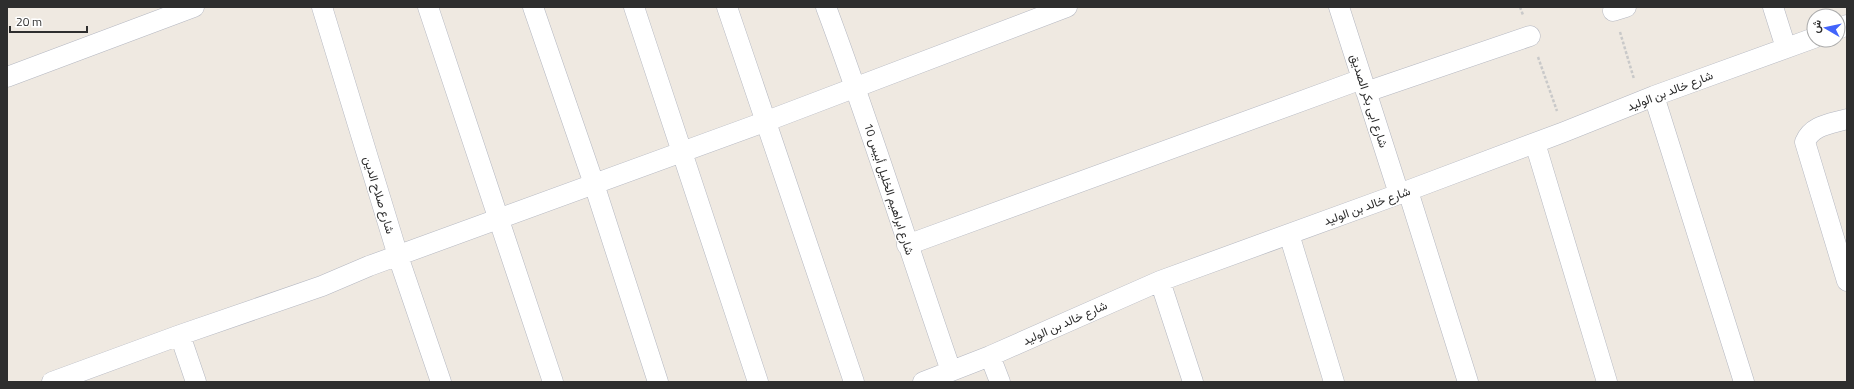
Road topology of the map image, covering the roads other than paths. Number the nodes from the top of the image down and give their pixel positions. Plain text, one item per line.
1 (194, 7) edge
2 (322, 7) edge
3 (428, 7) edge
4 (533, 7) edge
5 (634, 7) edge
6 (727, 7) edge
7 (826, 7) edge
8 (1067, 7) edge
9 (1339, 7) edge
10 (1773, 7) edge
11 (1530, 36) road end
12 (1806, 41) edge
13 (1786, 48) junction
14 (7, 77) edge
15 (1364, 86) junction
16 (856, 87) junction
17 (1648, 99) junction
18 (1847, 119) edge
19 (767, 121) junction
20 (1535, 144) junction
21 (683, 152) junction
22 (594, 184) junction
23 (1404, 193) junction
24 (499, 219) junction
25 (1288, 234) junction
26 (907, 245) junction
27 (398, 256) junction
28 (1160, 281) junction
29 (1847, 281) edge
30 (180, 334) junction
31 (990, 356) junction
32 (951, 371) junction
33 (77, 378) edge
34 (927, 381) edge
35 (52, 382) edge
36 (196, 382) edge
37 (441, 382) edge
38 (552, 382) edge
39 (658, 382) edge
40 (758, 382) edge
41 (854, 382) edge
42 (1000, 382) edge
43 (1193, 382) edge
44 (1334, 382) edge
45 (1468, 382) edge
46 (1607, 382) edge
47 (1744, 382) edge

1 - 14 street
2 - 27 street, شارع صلاح الدين
3 - 24 street
4 - 22 street
5 - 21 street
6 - 19 street
7 - 16 street, شارع ابراهيم الخليل أبيس 10
8 - 16 street
9 - 15 street, شارع ابى بكر الصديق
10 - 13 street
11 - 15 street
12 - 13 street, شارع خالد بن الوليد
13 - 17 street, شارع خالد بن الوليد
15 - 23 street, شارع ابى بكر الصديق
15 - 26 street
16 - 19 street
16 - 26 street, شارع ابراهيم الخليل أبيس 10
17 - 20 street, شارع خالد بن الوليد
17 - 47 street
18 - 29 street
19 - 21 street
19 - 41 street
20 - 23 street, شارع خالد بن الوليد
20 - 46 street
21 - 22 street
21 - 40 street
22 - 24 street
22 - 39 street
23 - 25 street, شارع خالد بن الوليد
23 - 45 street, شارع ابى بكر الصديق
24 - 27 street
24 - 38 street
25 - 28 street, شارع خالد بن الوليد
25 - 44 street
26 - 32 street, شارع ابراهيم الخليل أبيس 10
27 - 30 street
27 - 37 street, شارع صلاح الدين
28 - 31 street, شارع خالد بن الوليد
28 - 43 street
30 - 33 street
30 - 36 street
31 - 32 street, شارع خالد بن الوليد
31 - 42 street
32 - 34 street, شارع خالد بن الوليد
33 - 35 street

